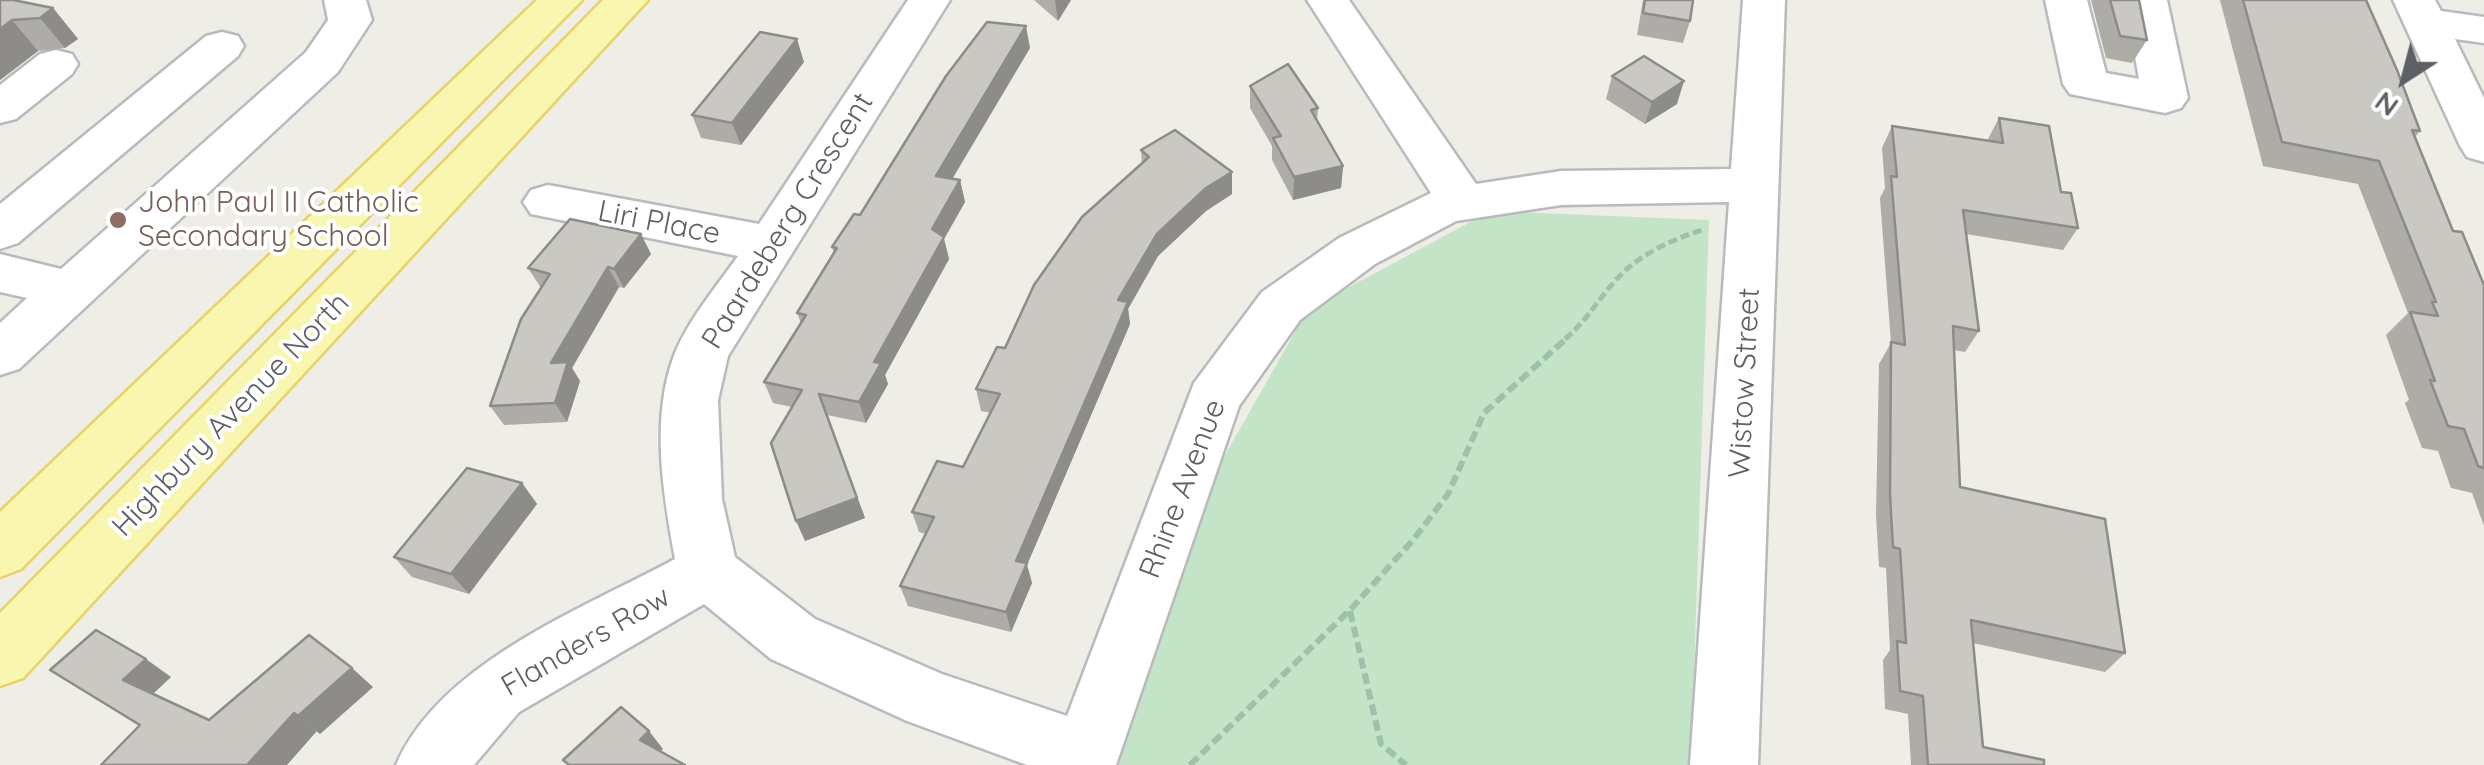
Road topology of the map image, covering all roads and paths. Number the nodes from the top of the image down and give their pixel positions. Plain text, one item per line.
1 (345, 0) edge
2 (561, 0) edge
3 (627, 0) edge
4 (929, 0) edge
5 (1328, 0) edge
6 (1764, 0) edge
7 (2066, 0) edge
8 (2146, 0) edge
9 (2419, 11) edge
10 (2484, 30) edge
11 (222, 46) dead end
12 (56, 64) dead end
13 (0, 108) edge
14 (2484, 146) edge
15 (1756, 186) junction
16 (548, 202) dead end
17 (1463, 204) junction
18 (1713, 227) dead end
19 (0, 231) edge
20 (770, 244) junction
21 (0, 274) edge
22 (70, 290) junction
23 (0, 354) edge
24 (0, 550) edge
25 (708, 571) junction
26 (1350, 610) junction
27 (0, 656) edge
28 (1084, 760) edge
29 (430, 765) edge
30 (1190, 765) edge
31 (1406, 765) edge
32 (1724, 765) edge

1 - 22 street
2 - 24 main road, Highbury Avenue North
3 - 27 main road, Highbury Avenue North
4 - 20 street, Paardeberg Crescent
5 - 17 street
6 - 15 street, Wistow Street
7 - 8 street
9 - 10 street
9 - 14 street
11 - 19 street
12 - 13 street
15 - 17 street, Rhine Avenue
15 - 32 street, Wistow Street
16 - 20 street, Liri Place
17 - 28 street, Rhine Avenue
18 - 26 path
20 - 25 street, Paardeberg Crescent
21 - 22 street
22 - 23 street
25 - 28 street
25 - 29 street, Flanders Row
26 - 30 path
26 - 31 path

